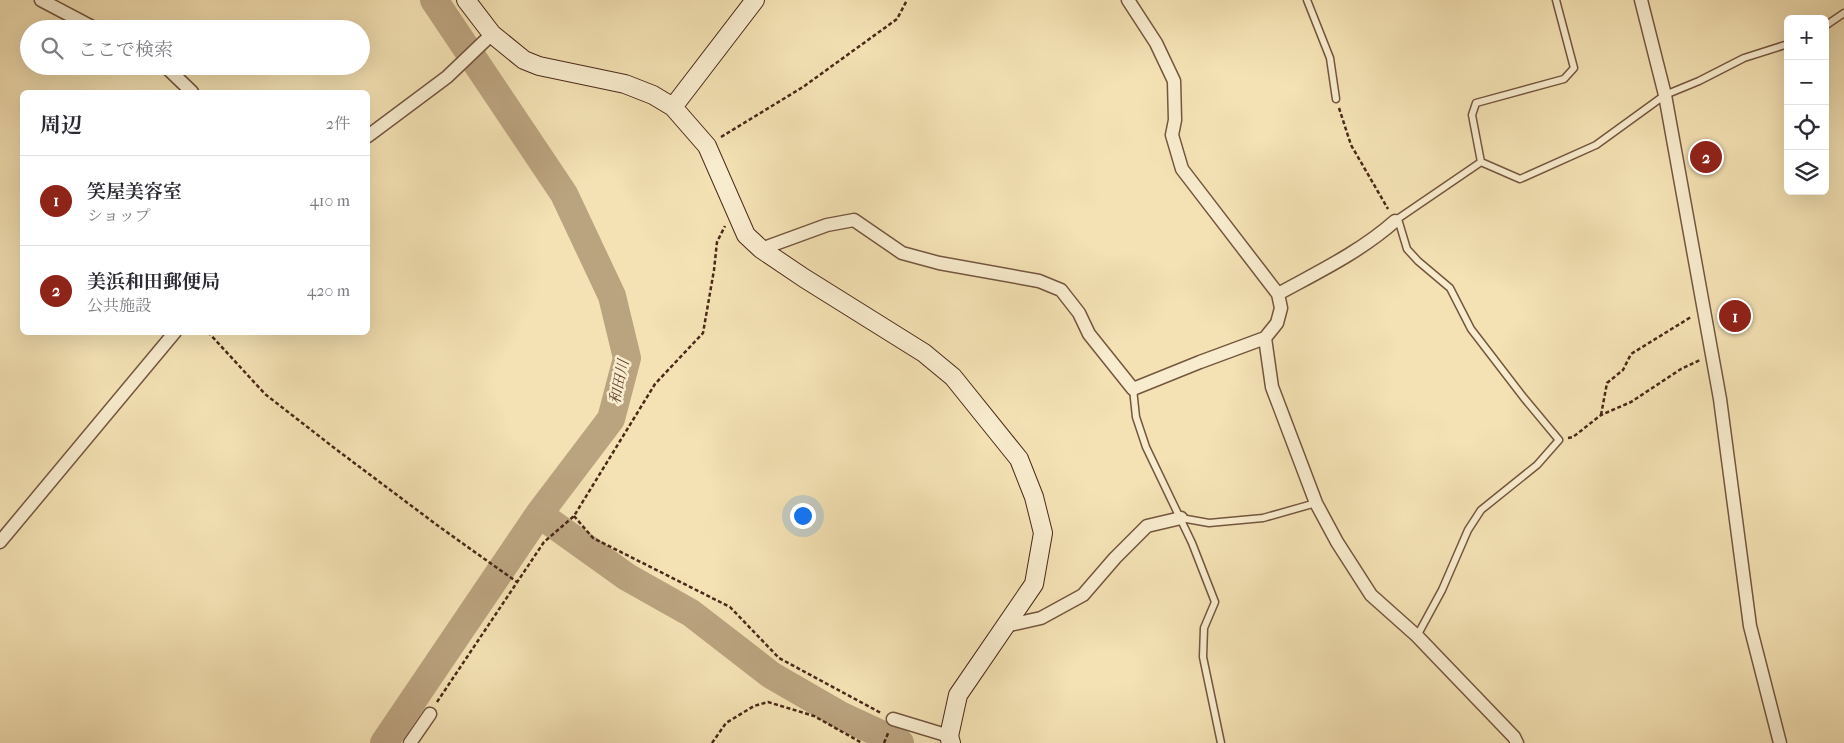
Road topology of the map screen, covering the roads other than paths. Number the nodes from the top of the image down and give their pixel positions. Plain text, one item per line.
1 (41, 0) edge
2 (466, 0) edge
3 (755, 0) edge
4 (1128, 0) edge
5 (1307, 0) edge
6 (1556, 0) edge
7 (1641, 0) edge
8 (1844, 13) edge
9 (79, 20) edge
10 (1829, 23) edge
11 (488, 38) junction
12 (1784, 45) edge
13 (174, 75) edge
14 (190, 90) edge
15 (1665, 95) junction
16 (1336, 99) road end
17 (673, 107) junction
18 (370, 134) edge
19 (1481, 162) junction
20 (1396, 220) junction
21 (761, 249) junction
22 (1278, 294) junction
23 (172, 335) edge
24 (1265, 338) junction
25 (1133, 389) junction
26 (1316, 503) junction
27 (1181, 518) junction
28 (0, 542) edge
29 (1005, 626) junction
30 (1416, 636) junction
31 (430, 714) road end
32 (893, 719) road end
33 (950, 740) edge
34 (410, 743) edge
35 (1221, 743) edge
36 (1517, 743) edge
37 (1780, 743) edge

1 - 9 street
2 - 11 street
3 - 17 street
4 - 22 street
5 - 16 lane
6 - 19 lane
7 - 15 street
8 - 10 lane
11 - 17 street
11 - 18 street
12 - 15 lane
13 - 14 street
15 - 19 lane
15 - 37 street
17 - 21 street
19 - 20 lane
20 - 22 street
20 - 30 lane
21 - 25 street
21 - 29 street
22 - 24 street
23 - 28 street
24 - 25 street
24 - 26 street
25 - 27 lane
26 - 27 lane
26 - 30 street
27 - 29 street
27 - 35 lane
29 - 33 street
30 - 36 street
31 - 34 street
32 - 33 street

